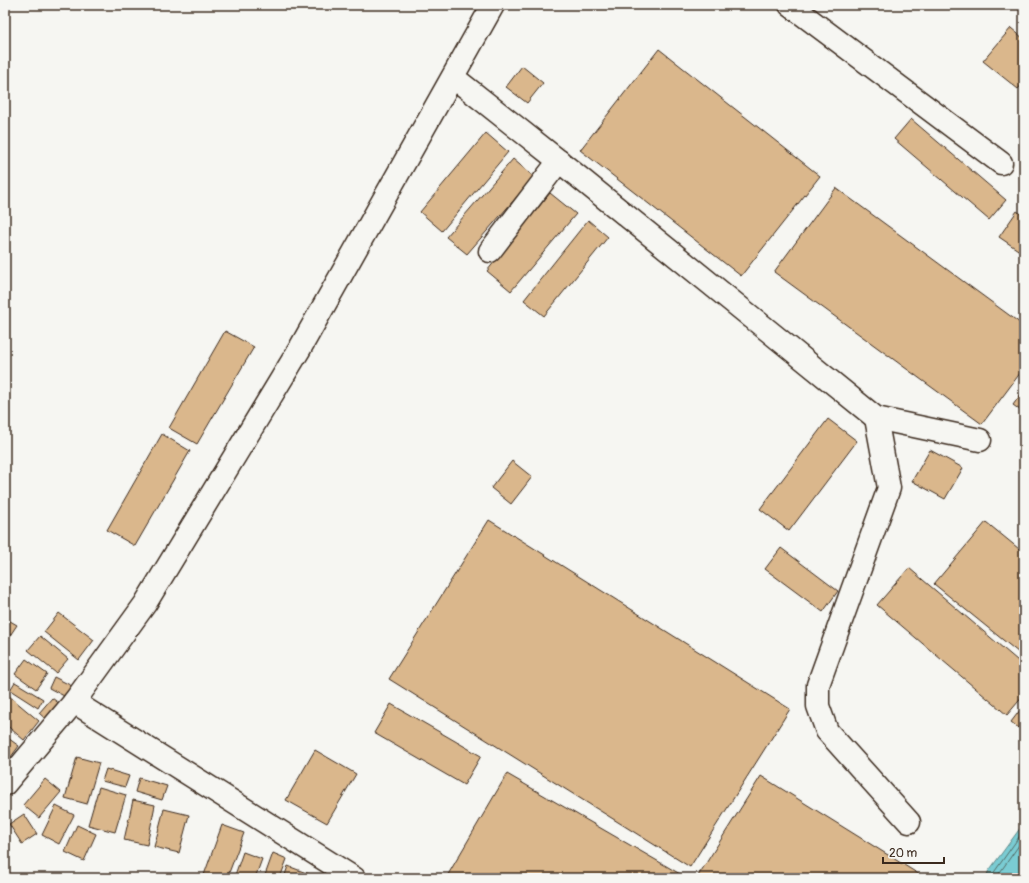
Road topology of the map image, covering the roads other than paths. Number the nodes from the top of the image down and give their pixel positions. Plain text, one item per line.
1 (493, 5) edge
2 (790, 5) edge
3 (453, 77) junction
4 (558, 161) junction
5 (1001, 163) dead end
6 (490, 251) dead end
7 (876, 418) junction
8 (980, 440) dead end
9 (74, 702) junction
10 (5, 784) edge
11 (909, 822) dead end
12 (354, 878) edge

1 - 3 street
2 - 5 street
3 - 4 street
3 - 9 street
4 - 6 street
4 - 7 street
7 - 8 street
7 - 11 street
9 - 10 street
9 - 12 street

